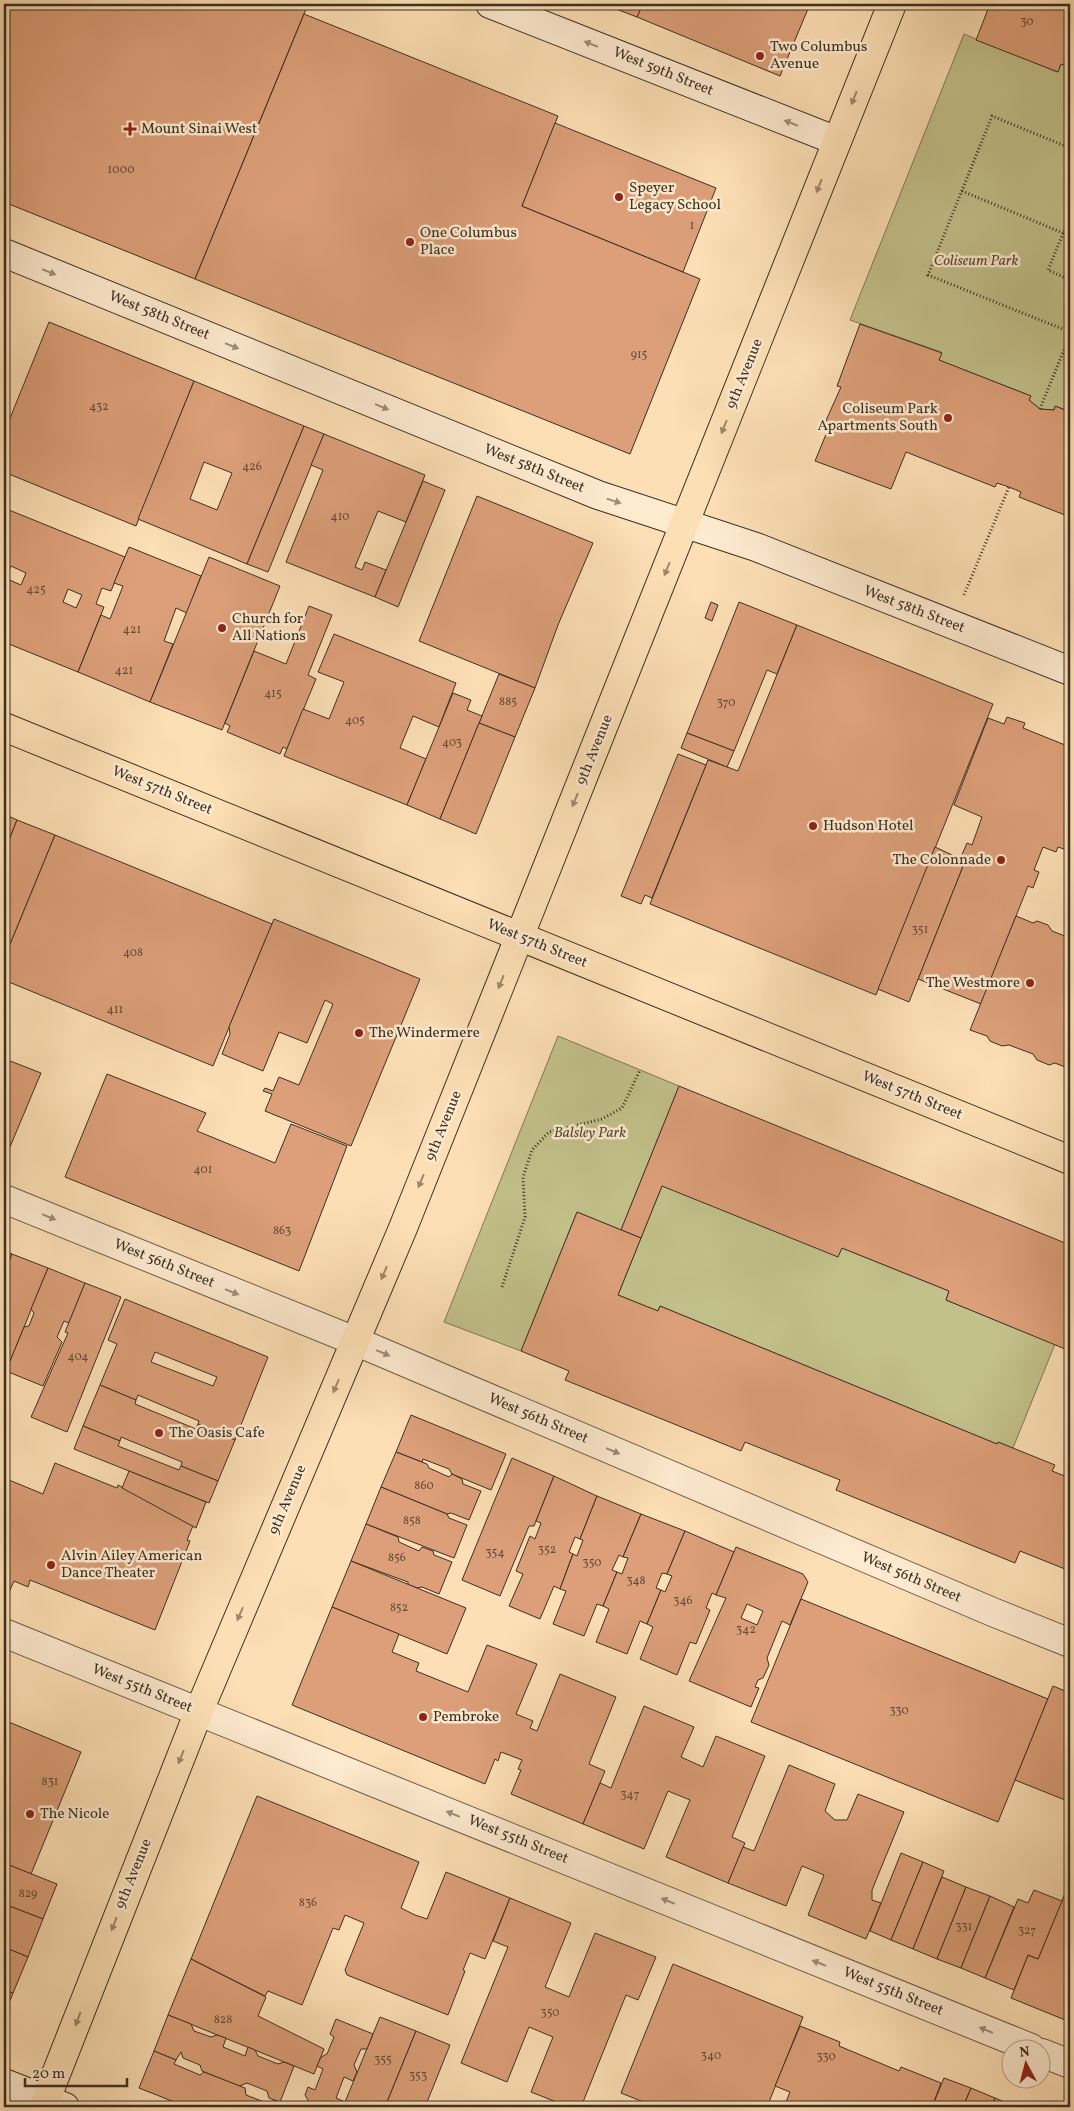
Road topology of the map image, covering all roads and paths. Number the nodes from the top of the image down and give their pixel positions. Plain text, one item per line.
1 (490, 4) edge
2 (892, 4) edge
3 (836, 141) junction
4 (1070, 148) edge
5 (962, 191) junction
6 (1070, 217) edge
7 (1063, 233) junction
8 (4, 254) edge
9 (1070, 280) edge
10 (1070, 334) edge
11 (1040, 409) dead end
12 (1009, 487) dead end
13 (686, 524) junction
14 (951, 624) junction
15 (1070, 671) edge
16 (4, 727) edge
17 (519, 936) junction
18 (640, 1070) dead end
19 (1070, 1160) edge
20 (4, 1199) edge
21 (502, 1287) dead end
22 (355, 1341) junction
23 (4, 1633) edge
24 (1070, 1644) edge
25 (199, 1711) junction
26 (1006, 2038) edge
27 (1052, 2057) edge
28 (1070, 2064) edge
29 (4, 2083) edge
30 (52, 2105) edge

3 -> 1 street, West 59th Street
2 -> 3 main road, 9th Avenue
3 -> 13 main road, 9th Avenue
4 - 5 path
5 - 7 path
5 - 10 path
6 - 7 path
7 - 9 path
8 -> 13 street, West 58th Street
10 - 11 path
12 - 14 path
13 - 14 street, West 58th Street
13 -> 17 main road, 9th Avenue
14 - 15 street, West 58th Street
16 - 17 main road, West 57th Street
17 - 19 main road, West 57th Street
17 -> 22 main road, 9th Avenue
18 - 21 path
20 -> 22 street, West 56th Street
22 -> 24 street, West 56th Street
22 -> 25 main road, 9th Avenue
23 - 25 street, West 55th Street
26 -> 25 street, West 55th Street
25 -> 30 main road, 9th Avenue
27 - 28 street
29 - 30 street

